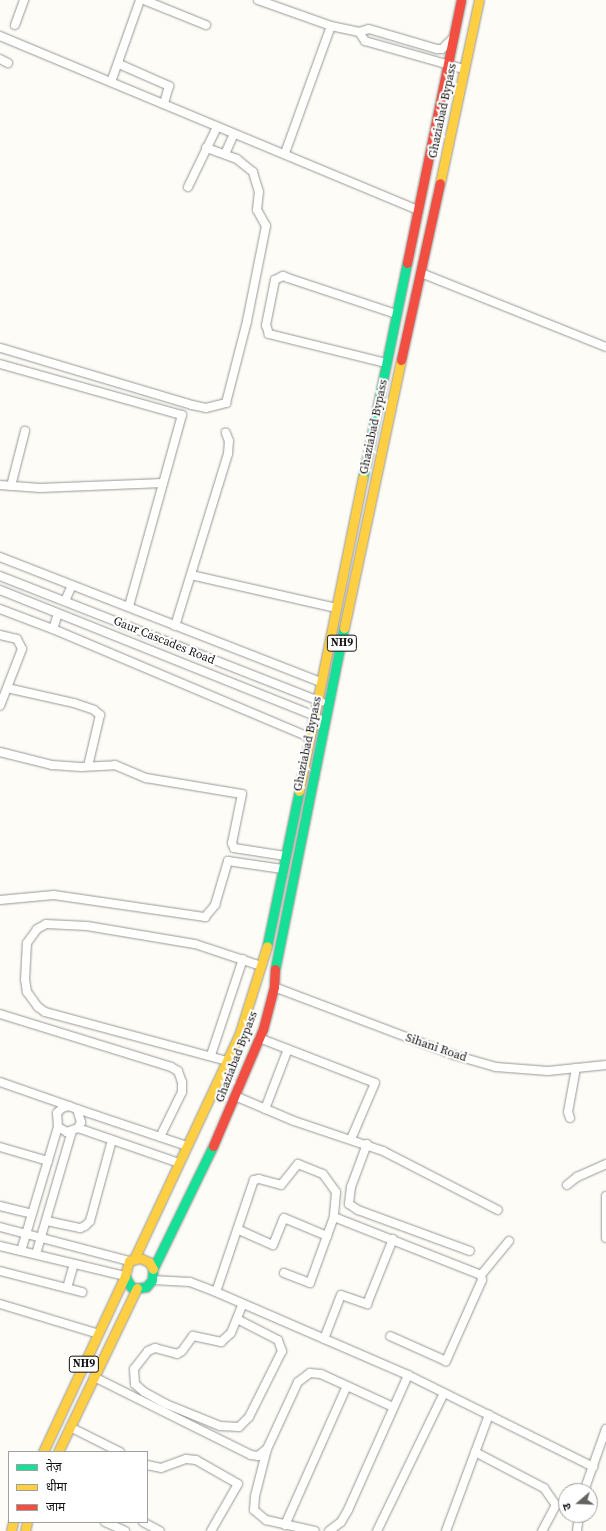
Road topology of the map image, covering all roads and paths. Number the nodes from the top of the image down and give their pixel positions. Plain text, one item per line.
1 (24, 0) edge
2 (140, 0) edge
3 (144, 0) edge
4 (258, 0) edge
5 (461, 0) edge
6 (479, 0) edge
7 (15, 25) dead end
8 (206, 26) dead end
9 (331, 26) junction
10 (359, 32) junction
11 (0, 36) edge
12 (453, 38) junction
13 (119, 64) junction
14 (448, 65) junction
15 (464, 69) junction
16 (111, 82) junction
17 (164, 104) junction
18 (217, 127) junction
19 (234, 134) junction
20 (206, 148) junction
21 (285, 153) junction
22 (225, 154) junction
23 (188, 187) dead end
24 (418, 210) junction
25 (421, 273) junction
26 (396, 314) junction
27 (606, 347) edge
28 (1, 348) edge
29 (386, 363) junction
30 (0, 364) edge
31 (25, 431) dead end
32 (226, 433) dead end
33 (163, 483) junction
34 (0, 485) edge
35 (11, 486) junction
36 (0, 557) edge
37 (191, 575) junction
38 (0, 576) edge
39 (72, 585) junction
40 (0, 590) edge
41 (65, 601) junction
42 (129, 606) junction
43 (336, 608) junction
44 (0, 609) edge
45 (58, 614) junction
46 (175, 626) junction
47 (53, 629) junction
48 (0, 635) edge
49 (320, 682) junction
50 (7, 688) junction
51 (316, 700) junction
52 (329, 705) junction
53 (0, 706) edge
54 (313, 716) junction
55 (325, 719) junction
56 (309, 737) junction
57 (0, 752) edge
58 (88, 766) junction
59 (232, 845) junction
60 (285, 856) junction
61 (228, 861) junction
62 (282, 869) junction
63 (0, 900) edge
64 (243, 959) junction
65 (261, 966) junction
66 (274, 987) junction
67 (0, 1014) edge
68 (259, 1038) junction
69 (288, 1049) junction
70 (211, 1055) junction
71 (227, 1061) junction
72 (606, 1064) edge
73 (576, 1068) junction
74 (0, 1082) edge
75 (235, 1096) junction
76 (73, 1107) junction
77 (265, 1109) junction
78 (570, 1118) dead end
79 (58, 1126) junction
80 (75, 1130) junction
81 (160, 1137) junction
82 (351, 1139) junction
83 (112, 1140) junction
84 (367, 1144) junction
85 (187, 1146) junction
86 (0, 1147) edge
87 (48, 1161) junction
88 (179, 1163) junction
89 (606, 1164) edge
90 (567, 1185) dead end
91 (606, 1196) edge
92 (0, 1206) edge
93 (498, 1210) dead end
94 (31, 1214) junction
95 (334, 1217) junction
96 (47, 1221) junction
97 (0, 1227) edge
98 (239, 1230) junction
99 (25, 1233) junction
100 (328, 1236) junction
101 (40, 1237) junction
102 (606, 1238) edge
103 (393, 1239) junction
104 (509, 1241) dead end
105 (0, 1246) edge
106 (470, 1250) dead end
107 (20, 1251) junction
108 (36, 1254) junction
109 (132, 1260) junction
110 (74, 1264) junction
111 (153, 1269) junction
112 (0, 1271) edge
113 (284, 1272) dead end
114 (481, 1275) junction
115 (125, 1276) junction
116 (152, 1280) junction
117 (68, 1288) junction
118 (137, 1288) junction
119 (82, 1292) dead end
120 (216, 1292) junction
121 (0, 1304) edge
122 (243, 1304) junction
123 (237, 1319) junction
124 (99, 1334) junction
125 (390, 1336) dead end
126 (324, 1339) junction
127 (408, 1375) junction
128 (94, 1377) junction
129 (347, 1386) junction
130 (444, 1393) junction
131 (393, 1407) junction
132 (489, 1415) junction
133 (70, 1427) junction
134 (606, 1428) edge
135 (267, 1449) junction
136 (43, 1451) edge
137 (58, 1451) edge
138 (118, 1451) edge
139 (476, 1452) junction
140 (148, 1465) edge
141 (593, 1467) junction
142 (587, 1483) edge
143 (107, 1523) edge
144 (145, 1523) edge
145 (285, 1525) junction
146 (125, 1531) edge
147 (160, 1531) edge
148 (211, 1531) edge
149 (314, 1531) edge
150 (329, 1531) edge
151 (377, 1531) edge
152 (446, 1531) edge
153 (542, 1531) edge

1 - 7 street
2 - 13 street
3 - 8 street
4 - 9 street
5 - 12 highway, Ghaziabad Bypass / NH9
6 - 15 highway, Ghaziabad Bypass / NH9
9 - 10 street
9 - 21 street
10 - 12 street
10 - 14 street
11 - 16 street
12 - 14 highway, Ghaziabad Bypass / NH9
13 - 16 street
13 - 17 street
14 - 15 street
14 - 24 highway, Ghaziabad Bypass / NH9
15 - 25 highway, Ghaziabad Bypass / NH9
16 - 17 street
17 - 18 street
18 - 19 street
18 - 20 street
19 - 21 street
19 - 22 street
20 - 22 street
20 - 23 street
21 - 24 street
22 - 28 street
24 - 26 highway, Ghaziabad Bypass / NH9
25 - 27 street
25 - 52 highway, Ghaziabad Bypass / NH9
26 - 29 highway, Ghaziabad Bypass / NH9
26 - 29 street
29 - 43 highway, Ghaziabad Bypass / NH9
30 - 33 street
31 - 35 street
32 - 37 street
33 - 35 street
33 - 42 street
34 - 35 street
36 - 39 street
37 - 43 street
37 - 46 street
38 - 41 street, Gaur Cascades Road
39 - 41 street
39 - 42 street
40 - 45 street, Gaur Cascades Road
41 - 51 street, Gaur Cascades Road
42 - 46 street
43 - 49 highway, Ghaziabad Bypass / NH9
44 - 47 street
45 - 47 street
45 - 54 street, Gaur Cascades Road
46 - 49 street
47 - 56 street
48 - 50 street
49 - 51 highway, Ghaziabad Bypass / NH9
50 - 53 street
50 - 58 street
51 - 52 street, Gaur Cascades Road
51 - 54 highway, Ghaziabad Bypass / NH9
52 - 55 highway, Ghaziabad Bypass / NH9
54 - 55 street, Gaur Cascades Road
54 - 56 highway, Ghaziabad Bypass / NH9
55 - 66 highway, Ghaziabad Bypass / NH9
56 - 60 highway, Ghaziabad Bypass / NH9
57 - 58 street
58 - 59 street
59 - 60 street
59 - 61 street
60 - 62 highway, Ghaziabad Bypass / NH9
61 - 62 street
61 - 63 street
62 - 65 highway, Ghaziabad Bypass / NH9
64 - 65 street
64 - 70 street
64 - 70 street
65 - 71 highway, Ghaziabad Bypass / NH9
66 - 68 highway, Ghaziabad Bypass / NH9
66 - 73 street, Sihani Road
67 - 81 street
68 - 69 street
68 - 75 highway, Ghaziabad Bypass / NH9
69 - 77 street
69 - 82 street
70 - 71 street
71 - 85 highway, Ghaziabad Bypass / NH9
72 - 73 street, Sihani Road
73 - 78 street
74 - 76 street
75 - 77 street
75 - 111 highway, Ghaziabad Bypass / NH9
76 - 79 street
76 - 80 street
76 - 81 street
77 - 82 street
79 - 80 street
79 - 87 street
80 - 83 street
80 - 96 street
81 - 85 street
82 - 84 street
83 - 88 street
83 - 96 street
84 - 93 street
84 - 106 street
85 - 88 highway, Ghaziabad Bypass / NH9
86 - 87 street
87 - 94 street
88 - 109 highway, Ghaziabad Bypass / NH9
89 - 90 street
91 - 102 street
92 - 94 street
94 - 99 street
95 - 98 street
95 - 100 street
95 - 103 street
96 - 101 street
97 - 99 street
98 - 100 street
98 - 120 street
99 - 101 street
99 - 107 street
100 - 113 street
101 - 108 street
101 - 109 street
103 - 114 street
103 - 126 street
104 - 114 street
105 - 107 street
107 - 108 street
108 - 110 street
109 - 111 highway
109 - 115 highway, Ghaziabad Bypass / NH9
110 - 115 street
110 - 117 street
111 - 116 highway, Ghaziabad Bypass / NH9
112 - 117 street
114 - 125 street
115 - 118 highway
115 - 124 highway, Ghaziabad Bypass / NH9
116 - 118 highway
116 - 120 street
117 - 119 street
118 - 128 highway, NH9
120 - 122 street
121 - 124 street
122 - 123 street
122 - 126 street
123 - 123 street
124 - 136 highway, Ghaziabad Bypass / NH9
126 - 127 street
127 - 130 street
127 - 131 street
128 - 133 highway, NH9
128 - 135 street
129 - 131 street
129 - 135 street
129 - 145 street
130 - 132 street
130 - 151 street
131 - 150 street
132 - 139 street
132 - 141 street
133 - 137 highway, NH9
133 - 138 street
134 - 141 street
135 - 145 street
139 - 152 street
139 - 153 street
140 - 148 street
141 - 142 street
143 - 146 street
144 - 147 street
145 - 149 street

